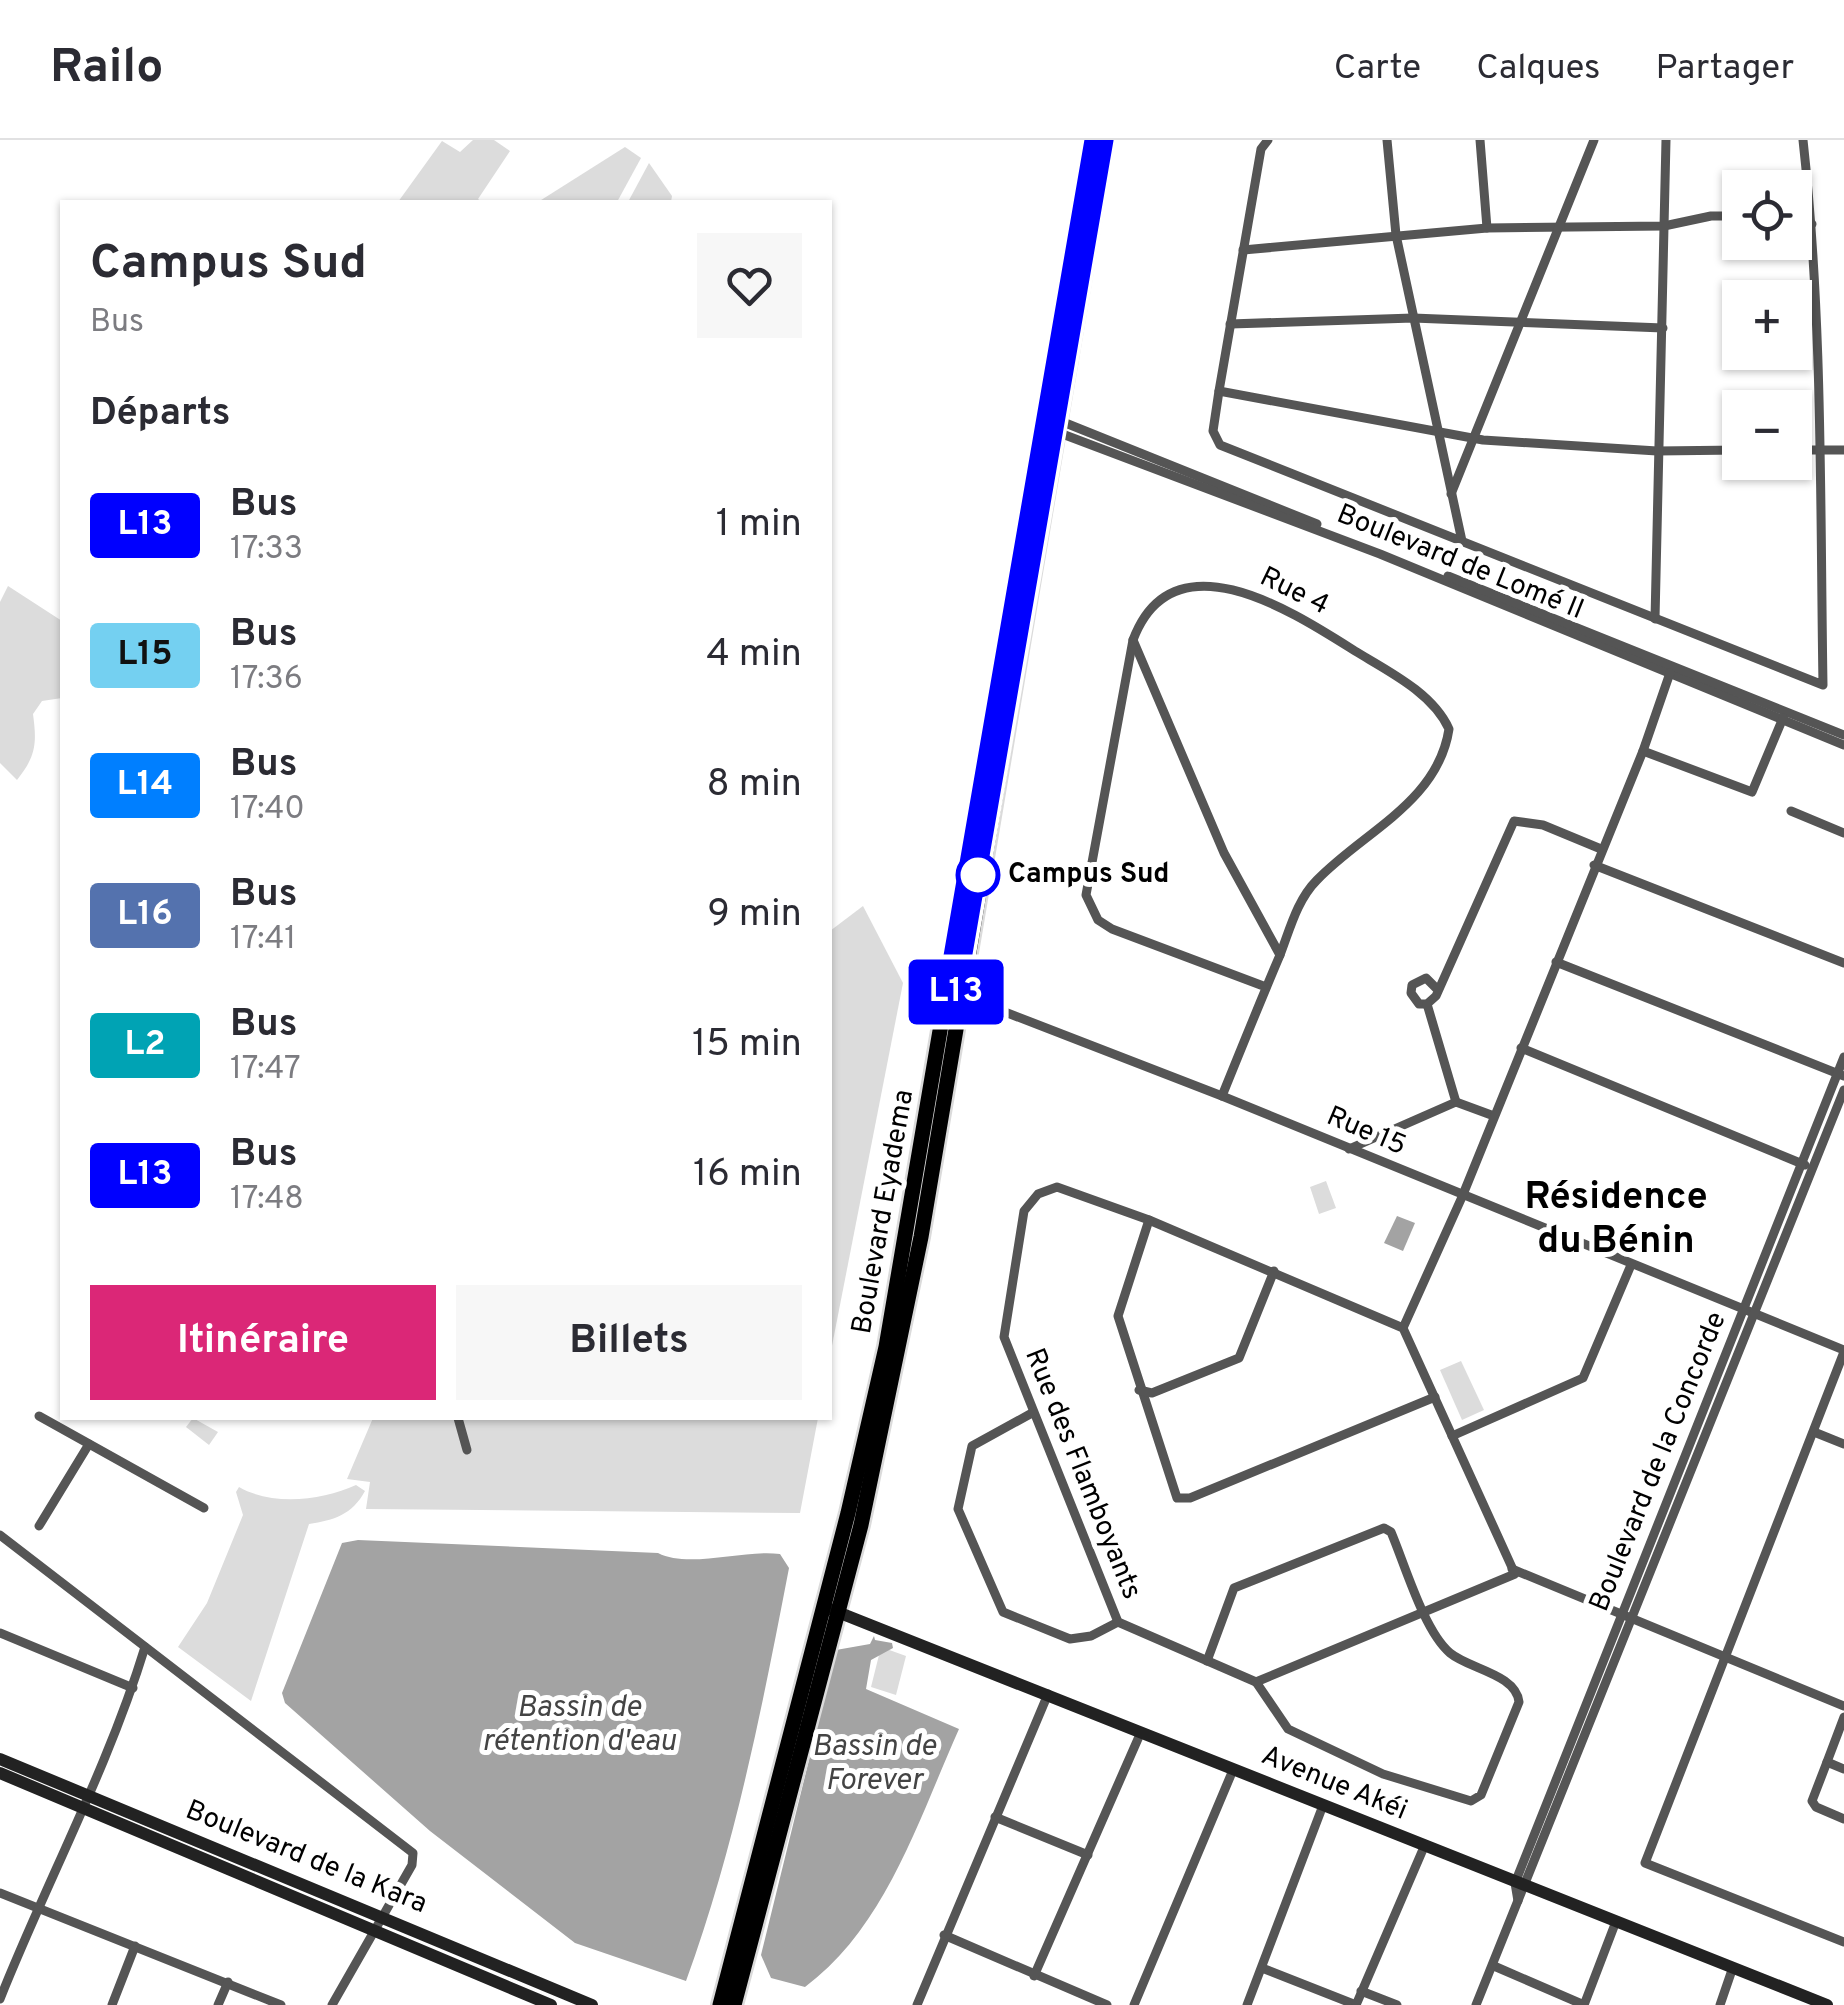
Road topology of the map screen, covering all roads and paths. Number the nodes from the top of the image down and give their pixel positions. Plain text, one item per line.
1 (1092, 140) edge
2 (1106, 140) edge
3 (1268, 140) edge
4 (1387, 140) edge
5 (1480, 140) edge
6 (1594, 140) edge
7 (1666, 140) edge
8 (1803, 140) edge
9 (1806, 170) edge
10 (1722, 216) edge
11 (1812, 224) edge
12 (1664, 226) junction
13 (1486, 228) junction
14 (1560, 228) junction
15 (1396, 236) junction
16 (1244, 250) junction
17 (1413, 318) junction
18 (1523, 320) junction
19 (1230, 324) junction
20 (1663, 328) junction
21 (1219, 391) junction
22 (1050, 424) junction
23 (1438, 432) junction
24 (1474, 438) junction
25 (1812, 449) edge
26 (1822, 449) junction
27 (1722, 450) edge
28 (1844, 450) edge
29 (1657, 451) junction
30 (1452, 494) junction
31 (1462, 542) junction
32 (1656, 618) junction
33 (1133, 640) junction
34 (1670, 673) junction
35 (1784, 716) junction
36 (1844, 735) edge
37 (1844, 744) edge
38 (1642, 751) junction
39 (1791, 811) dead end
40 (1844, 833) edge
41 (1600, 849) junction
42 (1594, 864) junction
43 (1280, 955) junction
44 (1556, 962) junction
45 (1844, 963) edge
46 (1266, 987) junction
47 (1437, 989) junction
48 (952, 990) junction
49 (1427, 1004) junction
50 (1521, 1048) junction
51 (1844, 1057) edge
52 (1841, 1074) edge
53 (1844, 1090) edge
54 (1222, 1096) junction
55 (1456, 1102) junction
56 (1494, 1116) junction
57 (1349, 1150) junction
58 (1802, 1163) junction
59 (1812, 1169) junction
60 (1462, 1197) junction
61 (1149, 1220) junction
62 (1631, 1265) junction
63 (1274, 1271) junction
64 (1744, 1309) junction
65 (1754, 1314) junction
66 (1403, 1328) junction
67 (1844, 1351) edge
68 (1139, 1390) junction
69 (1435, 1397) junction
70 (1032, 1413) junction
71 (39, 1416) dead end
72 (459, 1420) edge
73 (1814, 1432) junction
74 (1452, 1436) junction
75 (89, 1444) junction
76 (1844, 1444) edge
77 (467, 1450) dead end
78 (204, 1508) dead end
79 (39, 1526) dead end
80 (0, 1535) edge
81 (1512, 1569) junction
82 (831, 1610) junction
83 (1426, 1614) junction
84 (1622, 1615) junction
85 (1632, 1620) junction
86 (1118, 1622) junction
87 (0, 1632) edge
88 (146, 1647) junction
89 (1724, 1658) junction
90 (1207, 1661) junction
91 (1256, 1682) junction
92 (133, 1688) junction
93 (1048, 1694) junction
94 (1844, 1706) edge
95 (1844, 1717) edge
96 (1141, 1732) junction
97 (0, 1758) edge
98 (1827, 1762) junction
99 (1844, 1768) edge
100 (1233, 1770) junction
101 (0, 1773) edge
102 (85, 1802) junction
103 (1322, 1808) junction
104 (995, 1817) junction
105 (1844, 1819) edge
106 (1424, 1847) junction
107 (1088, 1855) junction
108 (1520, 1886) junction
109 (0, 1893) edge
110 (36, 1908) junction
111 (382, 1912) junction
112 (1614, 1924) junction
113 (370, 1933) junction
114 (944, 1935) junction
115 (1844, 1942) edge
116 (136, 1946) junction
117 (1494, 1966) junction
118 (1262, 1968) junction
119 (1732, 1970) junction
120 (1034, 1976) junction
121 (228, 1982) junction
122 (1361, 1991) junction
123 (0, 1999) edge
124 (1587, 2000) junction
125 (574, 2002) edge
126 (112, 2005) edge
127 (218, 2005) edge
128 (281, 2005) edge
129 (332, 2005) edge
130 (551, 2005) edge
131 (592, 2005) edge
132 (720, 2005) edge
133 (734, 2005) edge
134 (916, 2005) edge
135 (1107, 2005) edge
136 (1134, 2005) edge
137 (1247, 2005) edge
138 (1356, 2005) edge
139 (1397, 2005) edge
140 (1476, 2005) edge
141 (1599, 2005) edge
142 (1720, 2005) edge
143 (1827, 2005) edge

1 - 22 highway, Boulevard Eyadema
2 - 22 highway
3 - 16 street
4 - 15 street
5 - 13 street
6 - 14 street
7 - 12 street
8 - 9 street
10 - 12 street
11 - 26 street
12 - 14 street
12 - 20 street
13 - 14 street
13 - 15 street
14 - 18 street
15 - 16 street
15 - 17 street
16 - 19 street
17 - 18 street
17 - 19 street
17 - 23 street
18 - 20 street
18 - 24 street
19 - 21 street
20 - 29 street
21 - 23 street
21 - 31 street
22 - 34 street, Boulevard de Lomé II
22 - 35 street, Boulevard de Lomé II
22 - 48 highway, Boulevard Eyadema
23 - 24 street
23 - 30 street
24 - 29 street
24 - 30 street
25 - 26 street
26 - 28 street
26 - 32 street
27 - 29 street
29 - 32 street
30 - 31 street
31 - 32 street
33 - 43 street
33 - 43 street, Rue 4
33 - 46 street, Rue 4
34 - 35 street, Boulevard de Lomé II
34 - 38 street
35 - 36 street, Boulevard de Lomé II
35 - 37 street, Boulevard de Lomé II
35 - 38 street
38 - 41 street
39 - 40 street
41 - 42 street
41 - 47 street
42 - 44 street
42 - 45 street
43 - 46 street, Rue 4
44 - 50 street
44 - 52 street
46 - 54 street, Rue 4
47 - 49 street
47 - 49 street
48 - 54 street, Rue 15
48 - 82 highway, Boulevard Eyadema
49 - 55 street
50 - 56 street
50 - 58 street
51 - 52 street, Boulevard de la Concorde
52 - 58 street, Boulevard de la Concorde
53 - 59 street, Boulevard de la Concorde
54 - 57 street, Rue 15
55 - 56 street
55 - 57 street
56 - 60 street
57 - 60 street, Rue 15
58 - 59 street
58 - 64 street, Boulevard de la Concorde
59 - 65 street, Boulevard de la Concorde
60 - 62 street, Rue 15
60 - 66 street
61 - 63 street, Rue des Flamboyants
61 - 68 street
61 - 70 street, Rue des Flamboyants
62 - 64 street, Rue 15
62 - 74 street
63 - 66 street, Rue des Flamboyants
63 - 68 street
64 - 65 street, Rue 15
64 - 84 street, Boulevard de la Concorde
65 - 67 street, Rue 15
65 - 85 street, Boulevard de la Concorde
66 - 69 street
67 - 73 street
68 - 69 street
69 - 74 street
70 - 86 street, Rue des Flamboyants
70 - 86 street
71 - 75 street
72 - 77 street
73 - 76 street
73 - 89 street
74 - 81 street
75 - 78 street
75 - 79 street
80 - 88 street
81 - 83 street
81 - 84 street
82 - 93 main road, Avenue Akéi
82 - 132 highway, Boulevard Eyadema
82 - 133 highway
83 - 90 street
83 - 91 street
83 - 91 street
84 - 85 street
84 - 108 street, Boulevard de la Concorde
85 - 89 street
85 - 108 street, Boulevard de la Concorde
86 - 90 street, Rue des Flamboyants
87 - 92 street
88 - 92 street
88 - 111 street
89 - 94 street
89 - 115 street
90 - 91 street, Rue des Flamboyants
92 - 102 street
93 - 96 main road, Avenue Akéi
93 - 104 street
95 - 98 street
96 - 100 main road, Avenue Akéi
96 - 107 street
97 - 102 main road, Boulevard de la Kara
98 - 99 street
98 - 105 street
100 - 103 main road, Avenue Akéi
100 - 136 street
101 - 102 main road, Boulevard de la Kara
102 - 110 street
102 - 111 main road, Boulevard de la Kara
102 - 113 main road, Boulevard de la Kara
103 - 106 main road, Avenue Akéi
103 - 118 street
104 - 107 street
104 - 114 street
106 - 108 main road, Avenue Akéi
106 - 122 street
107 - 120 street
108 - 112 main road, Avenue Akéi
108 - 117 street
109 - 110 street
110 - 116 street
110 - 123 street
111 - 113 street
111 - 125 main road, Boulevard de la Kara
112 - 119 main road, Avenue Akéi
112 - 124 street
113 - 129 street
113 - 130 main road, Boulevard de la Kara
114 - 120 street
114 - 134 street
116 - 121 street
116 - 126 street
117 - 124 street
117 - 140 street
118 - 137 street
118 - 138 street
119 - 142 street
119 - 143 main road, Avenue Akéi
120 - 135 street
121 - 127 street
121 - 128 street
122 - 138 street
122 - 139 street
124 - 141 street
125 - 131 main road, Boulevard de la Kara

